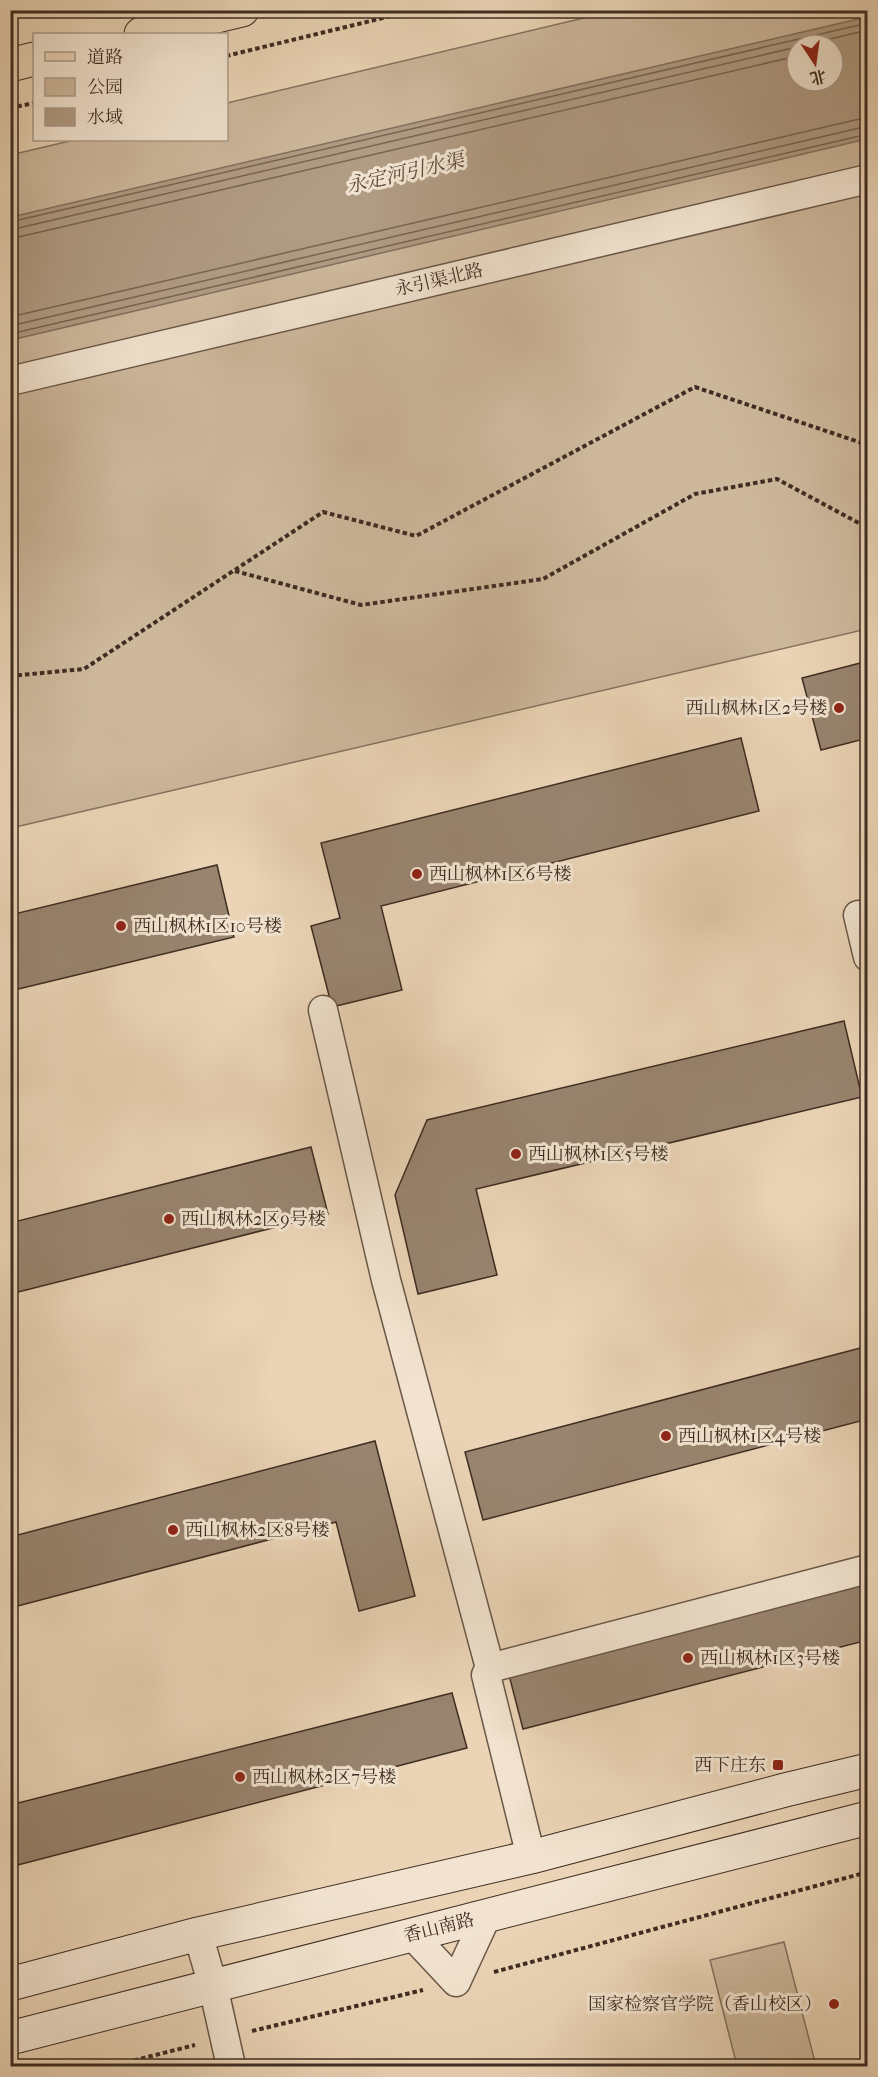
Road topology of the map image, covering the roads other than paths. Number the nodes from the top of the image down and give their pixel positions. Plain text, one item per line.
1 (242, 10) edge
2 (145, 33) edge
3 (33, 59) edge
4 (10, 65) edge
5 (867, 179) edge
6 (10, 381) edge
7 (858, 915) dead end
8 (867, 957) edge
9 (323, 1010) dead end
10 (867, 1569) edge
11 (490, 1668) junction
12 (867, 1770) edge
13 (867, 1818) edge
14 (531, 1857) junction
15 (487, 1915) junction
16 (198, 1934) junction
17 (411, 1935) junction
18 (10, 1984) edge
19 (213, 1986) junction
20 (10, 2038) edge
21 (231, 2067) edge

1 - 2 main road
3 - 4 main road
5 - 6 street, 永引渠北路
7 - 8 street
9 - 11 street
10 - 11 street
11 - 14 street
12 - 14 main road
13 - 15 main road, 香山南路
14 - 16 main road
15 - 17 main road, 香山南路
15 - 17 street
16 - 18 main road
16 - 19 street
17 - 19 main road, 香山南路
19 - 20 main road, 香山南路
19 - 21 street

